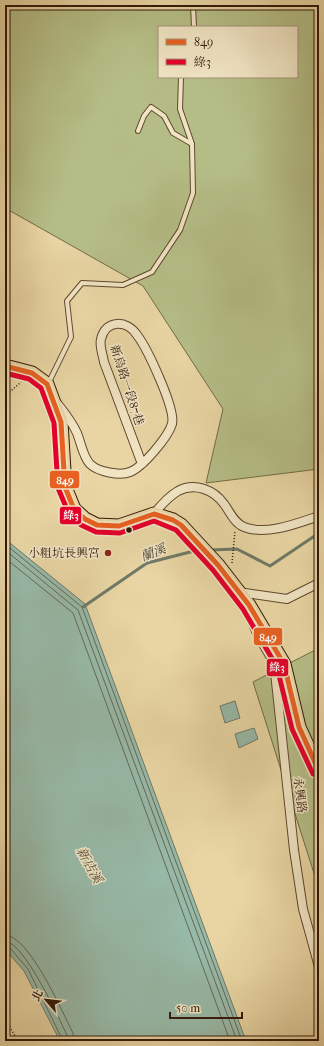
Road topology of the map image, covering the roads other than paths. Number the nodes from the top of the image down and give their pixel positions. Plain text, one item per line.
1 (194, 5) edge
2 (194, 26) edge
3 (181, 78) edge
4 (138, 131) dead end
5 (192, 144) junction
6 (5, 366) edge
7 (48, 384) junction
8 (55, 401) junction
9 (142, 464) junction
10 (154, 514) junction
11 (319, 516) edge
12 (319, 583) edge
13 (238, 592) junction
14 (248, 605) junction
15 (319, 771) edge
16 (319, 967) edge

1 - 2 lane
3 - 5 lane
4 - 5 lane
5 - 7 lane
6 - 7 main road
7 - 8 main road
8 - 9 street, 新烏路一段87巷
8 - 10 main road
9 - 9 street, 新烏路一段87巷
10 - 11 street
10 - 13 main road
12 - 13 street
13 - 14 main road
14 - 15 main road
14 - 16 street, 永興路

